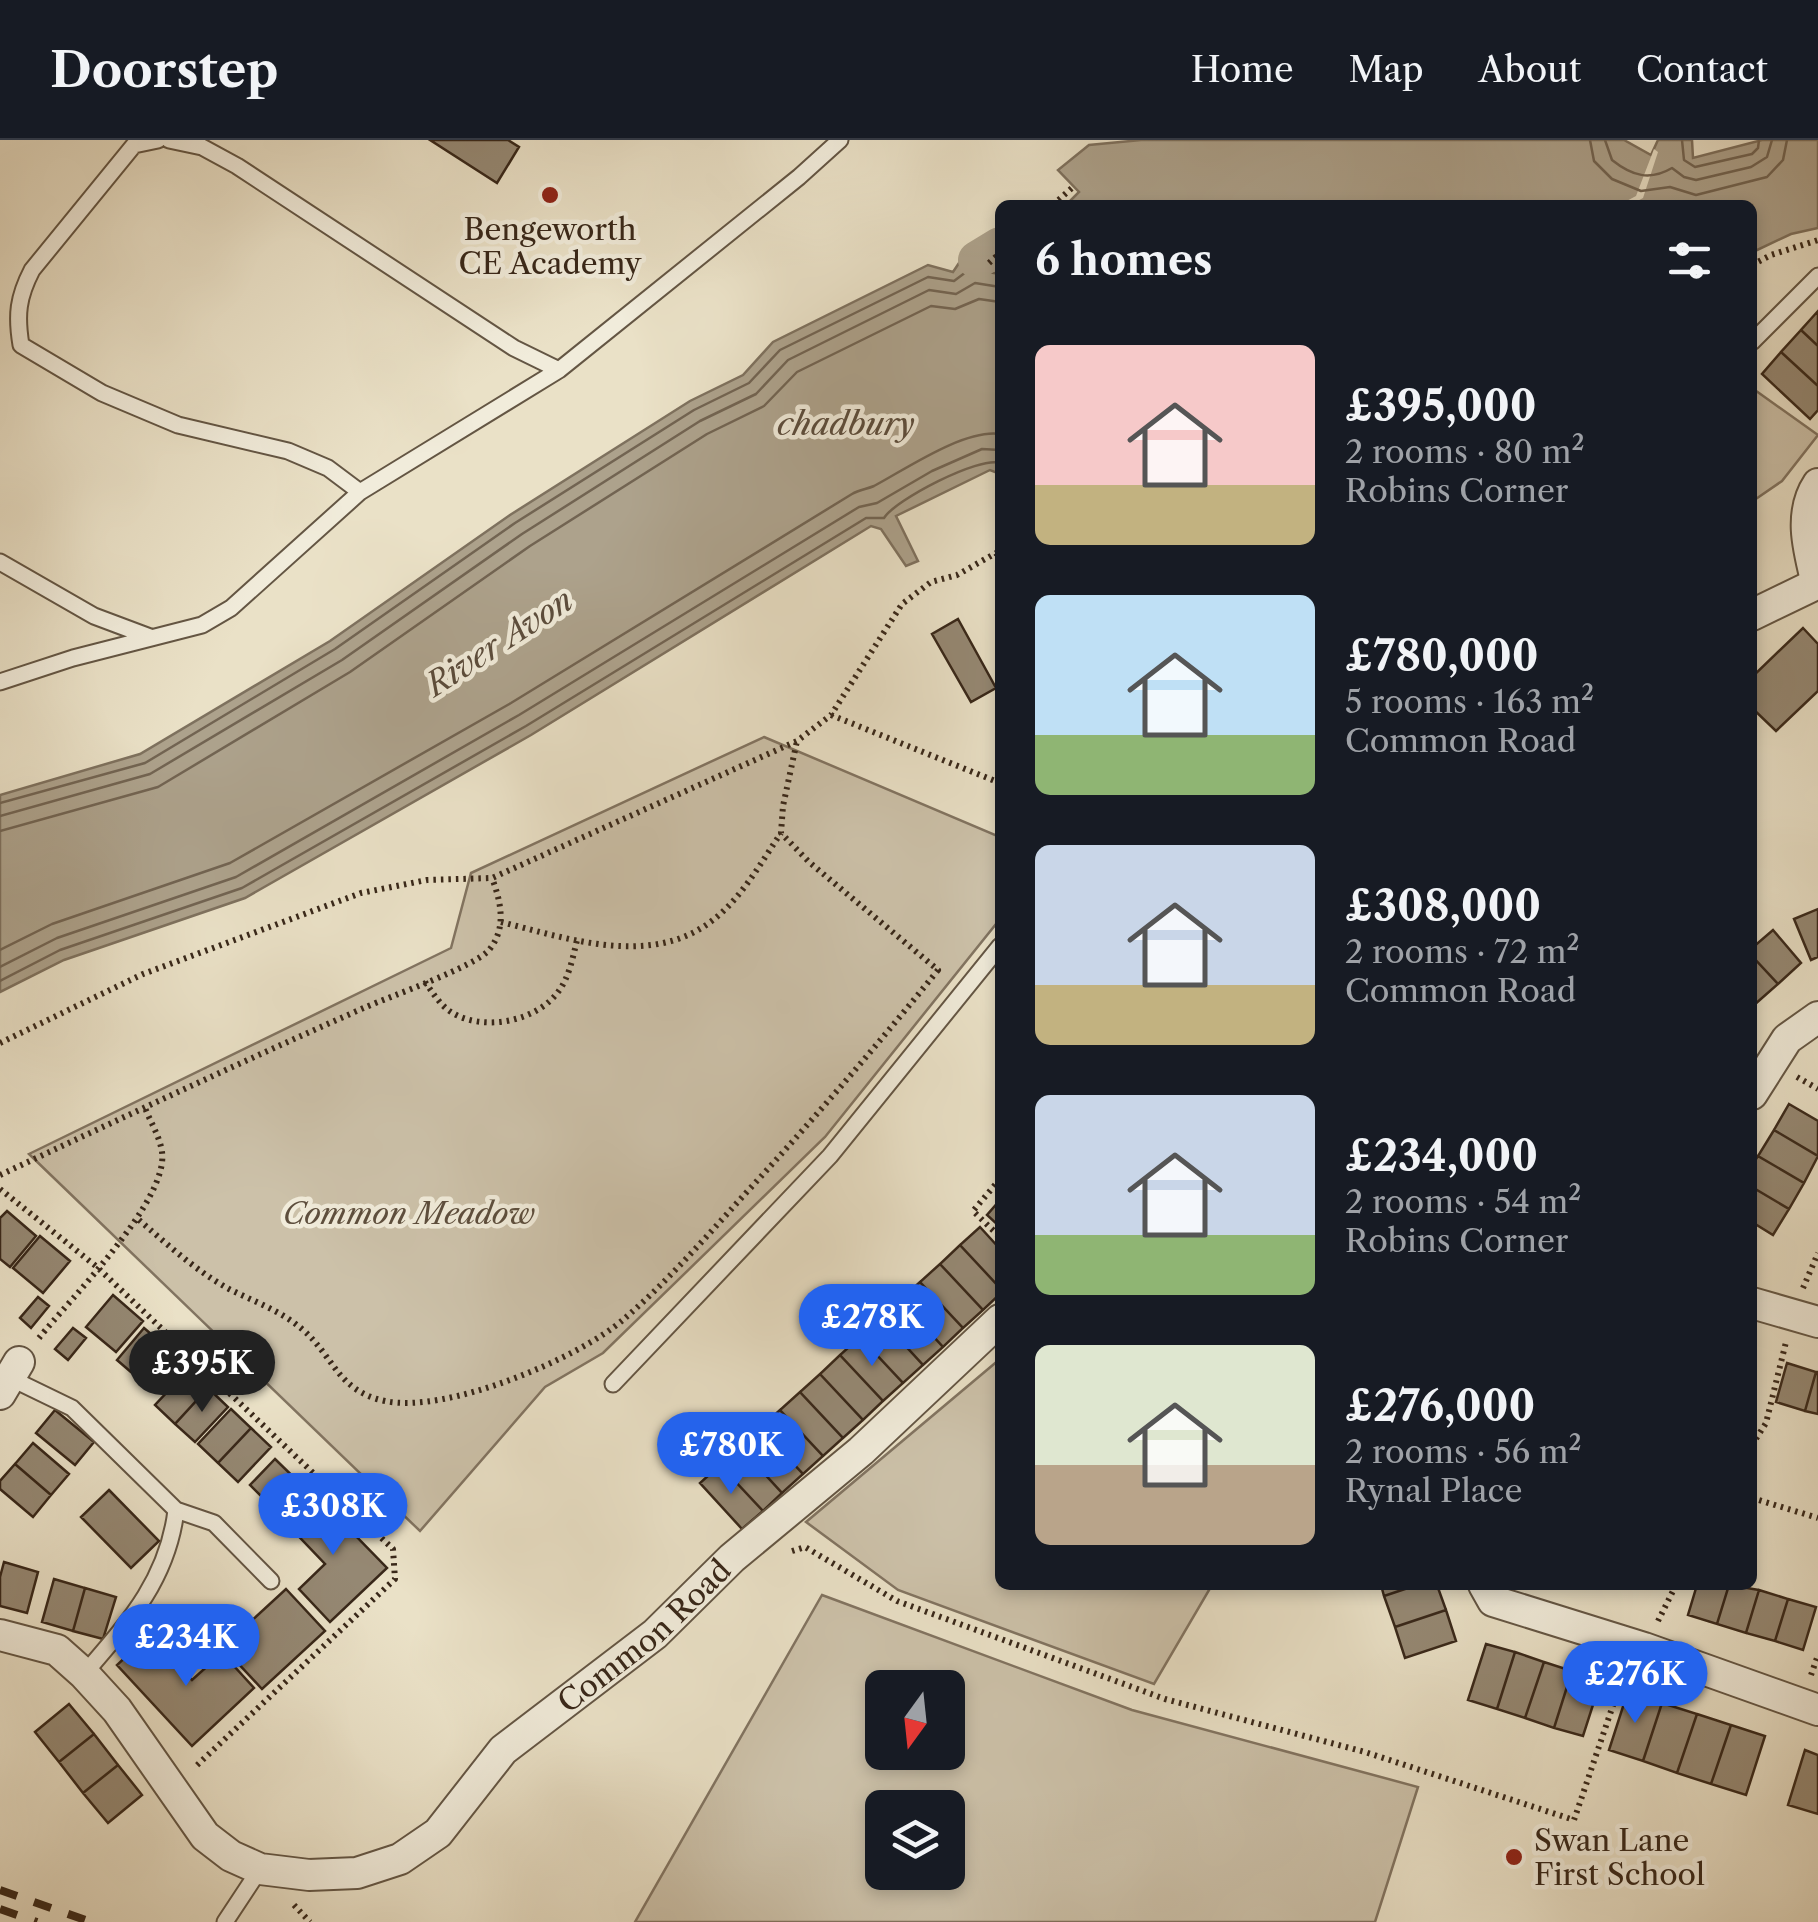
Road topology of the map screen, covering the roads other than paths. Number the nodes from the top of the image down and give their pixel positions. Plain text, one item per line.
1 (158, 140) edge
2 (169, 140) edge
3 (840, 140) edge
4 (1818, 276) edge
5 (1757, 337) edge
6 (559, 370) junction
7 (1818, 484) edge
8 (360, 492) junction
9 (0, 562) edge
10 (1817, 584) edge
11 (1757, 613) edge
12 (150, 638) junction
13 (0, 682) edge
14 (995, 952) edge
15 (1818, 1018) edge
16 (1757, 1086) edge
17 (1757, 1304) edge
18 (1818, 1322) edge
19 (995, 1325) edge
20 (7, 1377) edge
21 (613, 1384) dead end
22 (176, 1510) junction
23 (271, 1581) dead end
24 (1487, 1590) edge
25 (0, 1636) edge
26 (84, 1674) junction
27 (1818, 1710) edge
28 (260, 1869) junction
29 (225, 1922) edge

1 - 8 lane
2 - 6 lane
3 - 6 lane
4 - 5 lane
6 - 8 lane
7 - 10 street
8 - 12 lane
9 - 12 lane
10 - 11 street
12 - 13 lane
14 - 21 lane
15 - 16 street
17 - 18 street
19 - 28 street, Common Road
20 - 22 lane
22 - 23 lane
22 - 26 lane
24 - 27 street
25 - 26 street
26 - 28 street
28 - 29 lane

